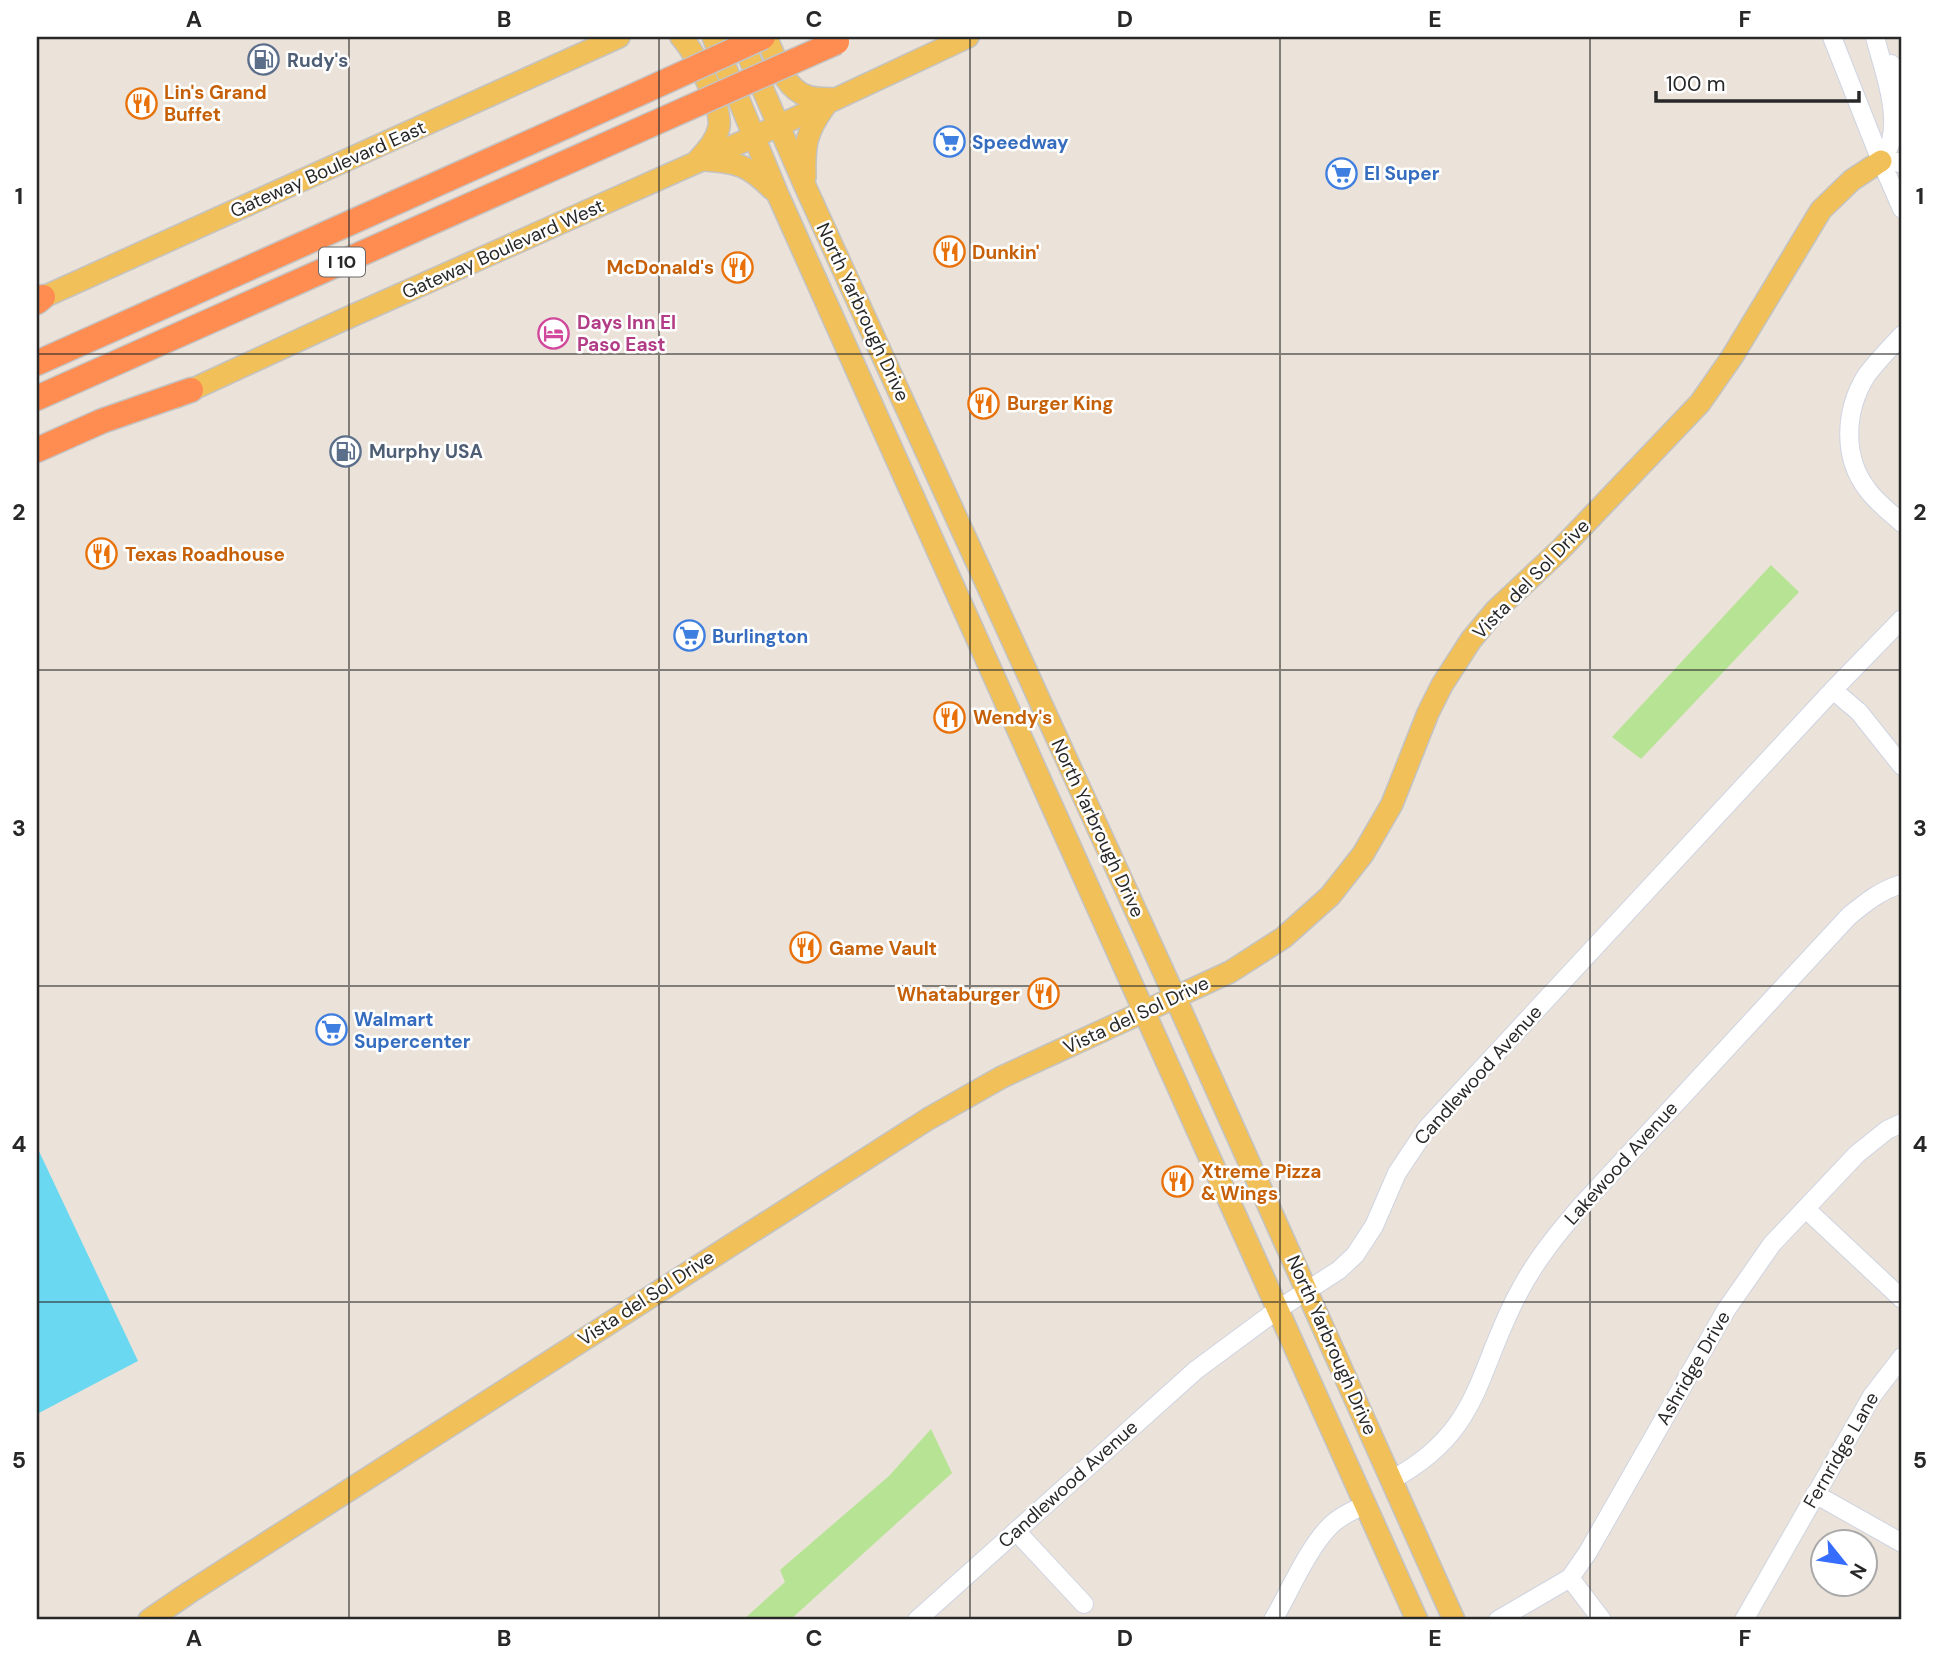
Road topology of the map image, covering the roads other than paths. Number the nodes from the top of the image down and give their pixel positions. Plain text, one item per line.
1 (619, 37) edge
2 (681, 37) edge
3 (713, 37) edge
4 (740, 37) edge
5 (764, 37) edge
6 (968, 37) edge
7 (1832, 37) edge
8 (1877, 37) edge
9 (843, 39) edge
10 (1901, 86) edge
11 (832, 102) junction
12 (778, 126) junction
13 (754, 137) junction
14 (699, 162) junction
15 (1892, 163) edge
16 (805, 186) junction
17 (778, 195) junction
18 (1902, 209) edge
19 (39, 300) edge
20 (1902, 335) edge
21 (37, 363) edge
22 (191, 390) junction
23 (37, 398) edge
24 (37, 450) edge
25 (37, 458) edge
26 (958, 522) junction
27 (1902, 523) edge
28 (931, 536) junction
29 (1902, 619) edge
30 (1833, 690) junction
31 (1902, 766) edge
32 (1902, 884) edge
33 (1175, 997) junction
34 (1144, 1012) junction
35 (1902, 1123) edge
36 (1806, 1209) junction
37 (1308, 1289) junction
38 (1902, 1299) edge
39 (1277, 1310) junction
40 (1902, 1357) edge
41 (1391, 1480) junction
42 (1815, 1494) junction
43 (1364, 1505) junction
44 (1016, 1531) junction
45 (1902, 1543) edge
46 (1570, 1578) junction
47 (1084, 1604) dead end
48 (149, 1620) edge
49 (917, 1620) edge
50 (1273, 1620) edge
51 (1417, 1620) edge
52 (1454, 1620) edge
53 (1498, 1620) edge
54 (1602, 1620) edge
55 (1744, 1620) edge

1 - 19 main road, Gateway Boulevard East
2 - 14 main road
3 - 13 main road, North Yarbrough Drive
4 - 12 main road, North Yarbrough Drive
5 - 11 main road
5 - 21 highway, I 10, bridge
6 - 11 main road, Gateway Boulevard West
7 - 15 street
8 - 10 street
8 - 15 street
9 - 23 highway, I 10, bridge
11 - 12 main road, Gateway Boulevard West
11 - 16 main road
12 - 13 main road, Gateway Boulevard West
12 - 16 main road, North Yarbrough Drive
13 - 14 main road, Gateway Boulevard West
13 - 17 main road, North Yarbrough Drive
14 - 17 main road
14 - 22 main road, Gateway Boulevard West
15 - 18 street
15 - 33 main road, Vista del Sol Drive
16 - 26 main road, North Yarbrough Drive
17 - 28 main road, North Yarbrough Drive
20 - 27 street
22 - 24 highway
22 - 25 main road, Gateway Boulevard West
26 - 28 main road
26 - 33 main road, North Yarbrough Drive
28 - 34 main road, North Yarbrough Drive
29 - 30 street, Candlewood Avenue
30 - 31 street
30 - 37 street, Candlewood Avenue
32 - 41 street, Lakewood Avenue
33 - 34 main road, Vista del Sol Drive
33 - 37 main road, North Yarbrough Drive
34 - 39 main road, North Yarbrough Drive
34 - 48 main road, Vista del Sol Drive
35 - 36 street, Ashridge Drive
36 - 38 street
36 - 46 street, Ashridge Drive
37 - 39 street, Candlewood Avenue
37 - 41 main road, North Yarbrough Drive
39 - 43 main road, North Yarbrough Drive
39 - 44 street, Candlewood Avenue
40 - 42 street, Fernridge Lane
41 - 52 main road, North Yarbrough Drive
42 - 45 street
42 - 55 street, Fernridge Lane
43 - 50 street
43 - 51 main road, North Yarbrough Drive
44 - 47 street
44 - 49 street, Candlewood Avenue
46 - 53 street, Ashridge Drive
46 - 54 street

